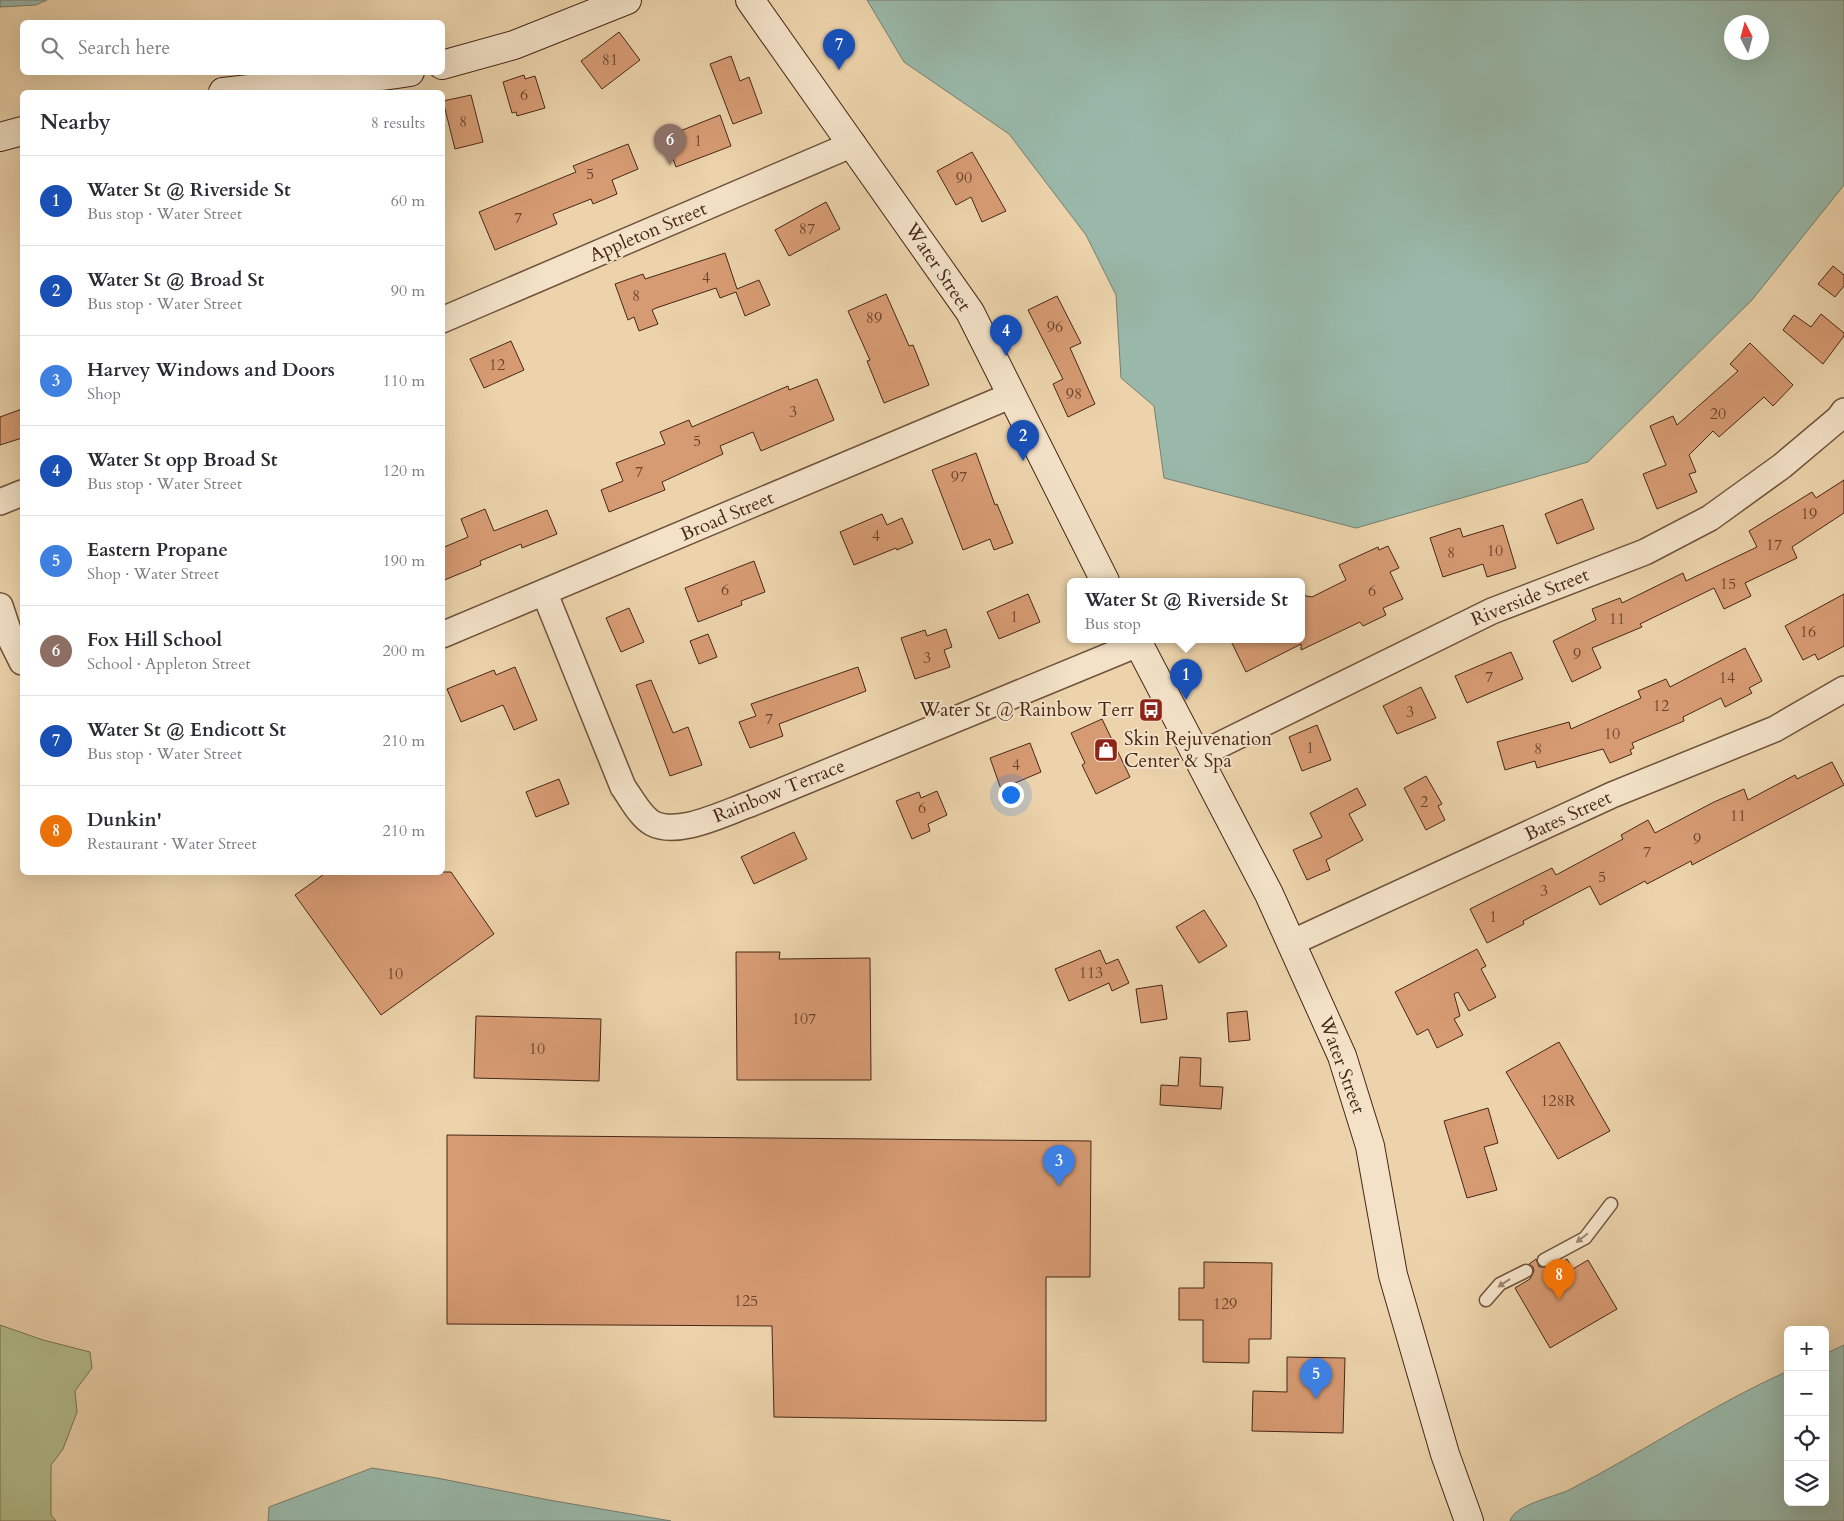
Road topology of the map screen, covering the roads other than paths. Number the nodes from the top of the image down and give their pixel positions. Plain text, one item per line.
1 (627, 0) edge
2 (750, 0) edge
3 (445, 64) edge
4 (392, 75) edge
5 (239, 90) edge
6 (20, 132) edge
7 (0, 137) edge
8 (853, 144) junction
9 (445, 319) edge
10 (1012, 396) junction
11 (1844, 411) edge
12 (20, 494) edge
13 (0, 502) edge
14 (1103, 578) edge
15 (544, 594) junction
16 (0, 606) edge
17 (445, 634) edge
18 (1132, 643) edge
19 (1138, 643) edge
20 (20, 658) edge
21 (1844, 689) edge
22 (1197, 756) junction
23 (1291, 943) junction
24 (1610, 1204) dead end
25 (1544, 1260) dead end
26 (1526, 1270) dead end
27 (1486, 1300) dead end
28 (1469, 1521) edge

1 - 3 main road
2 - 8 main road, Water Street
4 - 5 main road
6 - 7 main road
8 - 9 street, Appleton Street
8 - 10 main road, Water Street
10 - 14 main road, Water Street
10 - 15 street, Broad Street
11 - 22 street, Riverside Street
12 - 13 street
15 - 17 street, Broad Street
15 - 18 street, Rainbow Terrace
16 - 20 street
19 - 22 main road, Water Street
21 - 23 street, Bates Street
22 - 23 main road, Water Street
23 - 28 main road, Water Street
24 -> 25 lane
26 -> 27 lane

